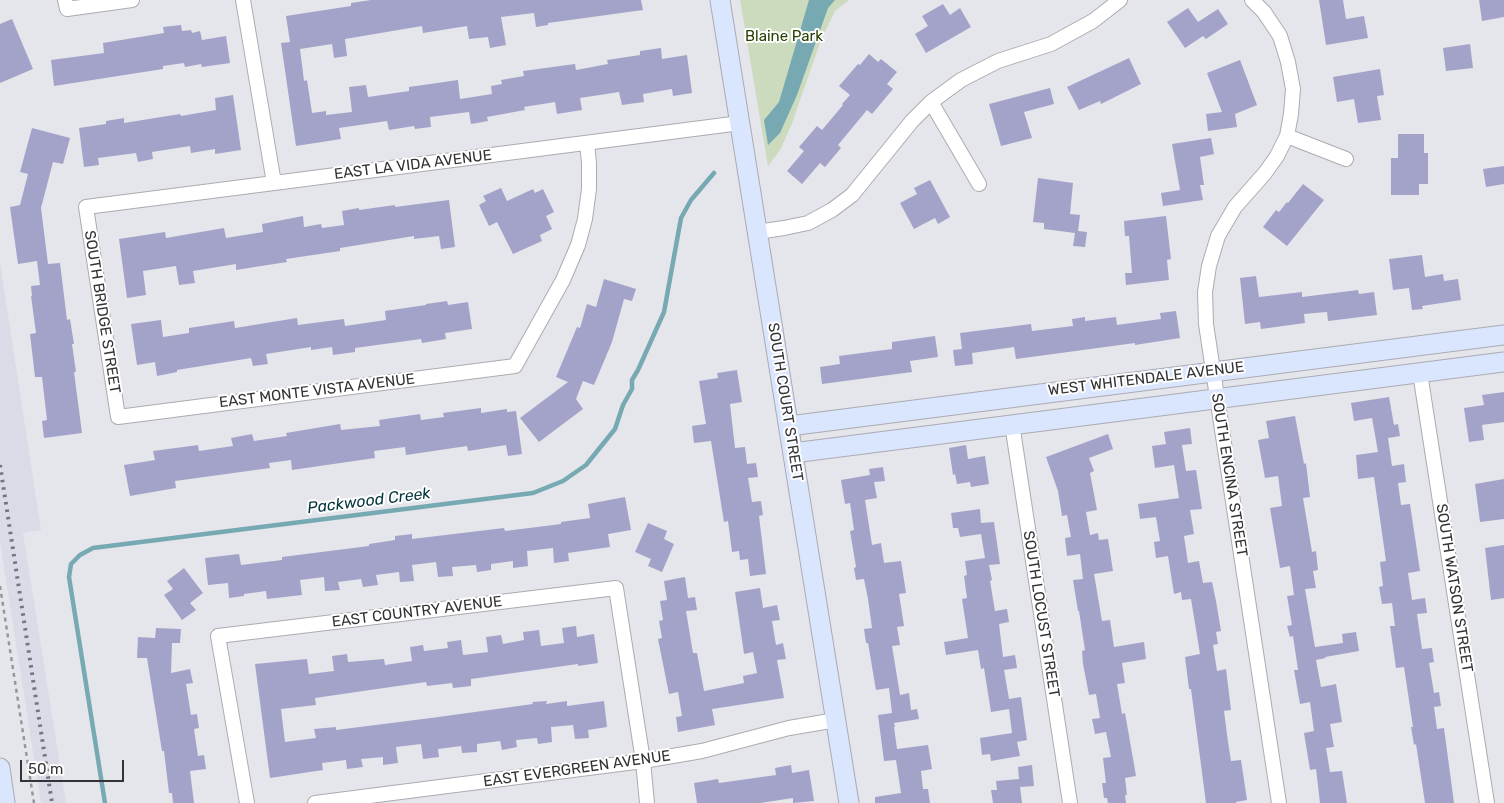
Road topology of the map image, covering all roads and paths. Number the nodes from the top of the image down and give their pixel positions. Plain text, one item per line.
1 (132, 0) edge
2 (243, 0) edge
3 (720, 0) edge
4 (1120, 0) edge
5 (1252, 0) edge
6 (66, 4) edge
7 (931, 102) junction
8 (740, 123) junction
9 (1286, 136) junction
10 (587, 143) junction
11 (1346, 159) dead end
12 (274, 183) junction
13 (979, 184) dead end
14 (86, 207) joint
15 (757, 232) junction
16 (1504, 335) edge
17 (1504, 362) edge
18 (1213, 371) junction
19 (1420, 373) junction
20 (1217, 398) junction
21 (118, 417) joint
22 (1012, 424) junction
23 (789, 426) junction
24 (793, 453) junction
25 (0, 586) edge
26 (836, 720) junction
27 (643, 761) junction
28 (0, 768) edge
29 (5, 803) edge
30 (34, 803) edge
31 (247, 803) edge
32 (315, 803) edge
33 (647, 803) edge
34 (849, 803) edge
35 (1070, 803) edge
36 (1279, 803) edge
37 (1487, 803) edge

1 - 6 street
2 - 12 street
3 - 8 street, SOUTH COURT STREET
4 - 7 street
5 - 9 street, SOUTH ENCINA STREET
7 - 13 street
7 - 15 street
8 - 10 street, EAST LA VIDA AVENUE
8 - 15 street, SOUTH COURT STREET
9 - 11 street
9 - 18 street, SOUTH ENCINA STREET
10 - 12 street, EAST LA VIDA AVENUE
10 - 21 street, EAST MONTE VISTA AVENUE
12 - 14 street, EAST LA VIDA AVENUE
14 - 21 street, SOUTH BRIDGE STREET
15 - 23 street, SOUTH COURT STREET
16 - 18 street, WEST WHITENDALE AVENUE
17 - 19 street, WEST WHITENDALE AVENUE
18 - 20 street, SOUTH ENCINA STREET
18 - 23 street, WEST WHITENDALE AVENUE
19 - 20 street, WEST WHITENDALE AVENUE
19 - 37 street, SOUTH WATSON STREET
20 - 22 street, WEST WHITENDALE AVENUE
20 - 36 street, SOUTH ENCINA STREET
22 - 24 street, WEST WHITENDALE AVENUE
22 - 35 street, SOUTH LOCUST STREET
23 - 24 street, SOUTH COURT STREET
24 - 26 street, SOUTH COURT STREET
25 - 30 path
26 - 27 street, EAST EVERGREEN AVENUE
26 - 34 street, SOUTH COURT STREET
27 - 31 street, EAST COUNTRY AVENUE
27 - 32 street, EAST EVERGREEN AVENUE
27 - 33 street
28 - 29 street

